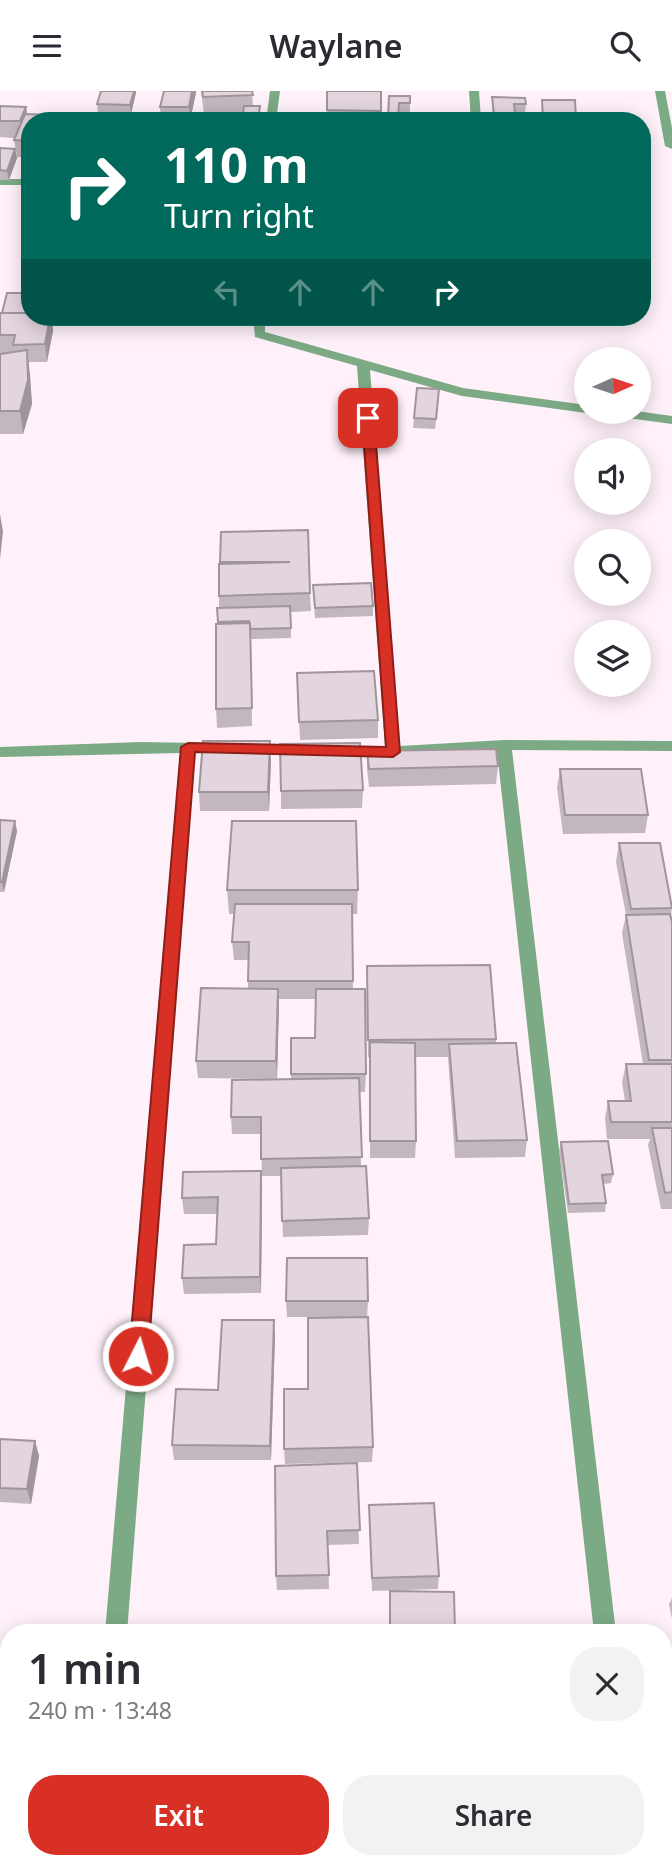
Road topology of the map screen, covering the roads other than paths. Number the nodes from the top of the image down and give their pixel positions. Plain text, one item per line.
1 (275, 91) edge
2 (474, 91) edge
3 (660, 91) edge
4 (272, 112) edge
5 (475, 112) edge
6 (670, 146) dead end
7 (0, 182) edge
8 (21, 182) edge
9 (259, 326) edge
10 (363, 362) junction
11 (574, 407) edge
12 (651, 417) edge
13 (672, 420) edge
14 (504, 745) junction
15 (672, 745) edge
16 (188, 747) junction
17 (0, 752) edge
18 (393, 752) junction
19 (117, 1624) edge
20 (604, 1624) edge

1 - 4 street
2 - 5 street
3 - 6 street
7 - 8 street
9 - 10 street
10 - 11 street
10 - 18 street
12 - 13 street
14 - 15 street
14 - 18 street
14 - 20 street
16 - 17 street
16 - 18 street
16 - 19 street

